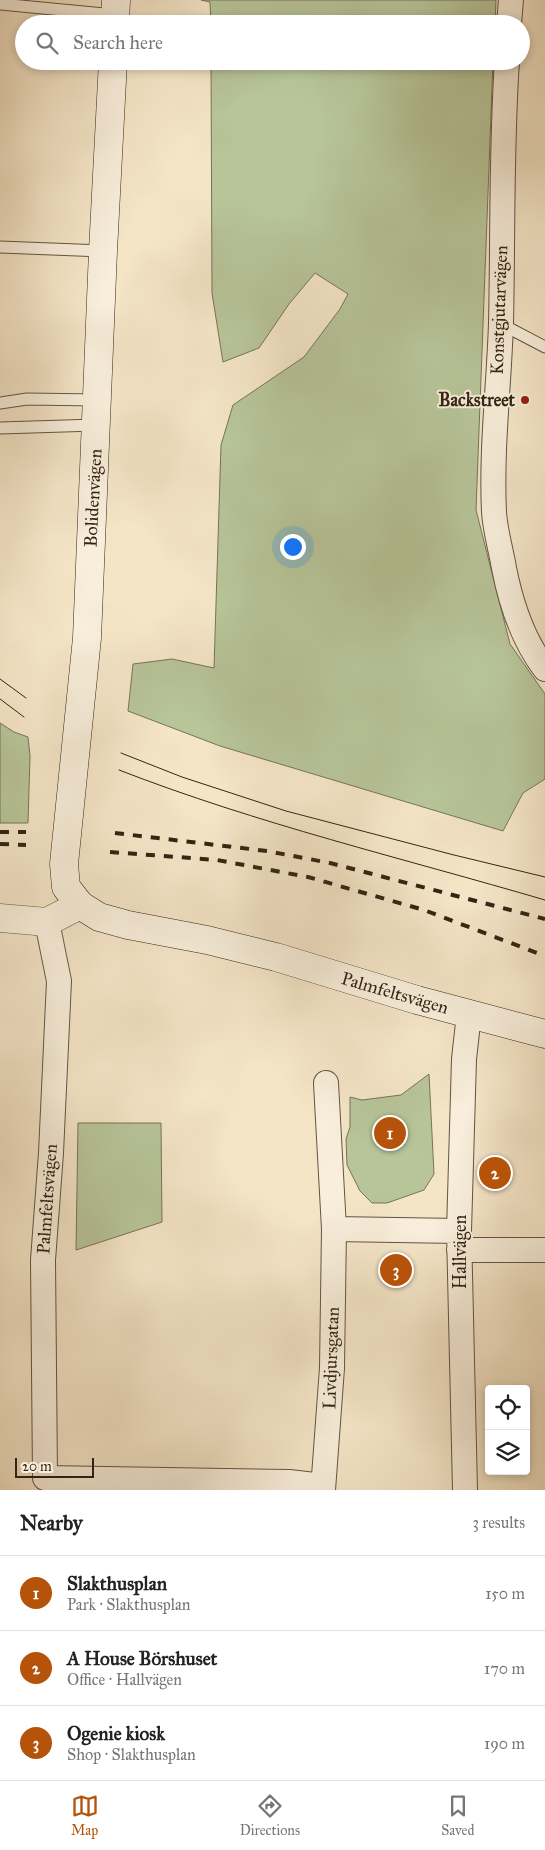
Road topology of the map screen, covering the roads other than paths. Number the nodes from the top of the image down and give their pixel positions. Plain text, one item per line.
1 (511, 0) edge
2 (0, 4) edge
3 (116, 13) edge
4 (510, 15) edge
5 (113, 70) edge
6 (507, 70) edge
7 (0, 247) edge
8 (103, 251) junction
9 (501, 324) junction
10 (545, 347) edge
11 (0, 403) edge
12 (97, 412) junction
13 (0, 428) edge
14 (545, 669) edge
15 (90, 912) junction
16 (0, 918) edge
17 (47, 922) junction
18 (469, 1014) junction
19 (545, 1034) edge
20 (326, 1083) dead end
21 (334, 1229) junction
22 (459, 1240) junction
23 (545, 1250) edge
24 (45, 1478) joint
25 (323, 1488) edge
26 (465, 1490) edge

1 - 4 street
2 - 3 lane
5 - 8 main road, Bolidenvägen
6 - 9 street, Konstgjutarvägen
7 - 8 lane
8 - 12 main road, Bolidenvägen
9 - 10 lane
9 - 14 street, Konstgjutarvägen
11 - 12 lane
12 - 13 lane
12 - 15 main road, Bolidenvägen
15 - 17 main road
15 - 18 main road, Palmfeltsvägen
16 - 17 main road
17 - 24 street, Palmfeltsvägen
18 - 19 main road, Palmfeltsvägen
18 - 22 street, Hallvägen
20 - 21 street, Livdjursgatan
21 - 22 street
21 - 25 street, Livdjursgatan
22 - 23 street
22 - 26 street, Hallvägen
24 - 25 street, Livdjursgatan

